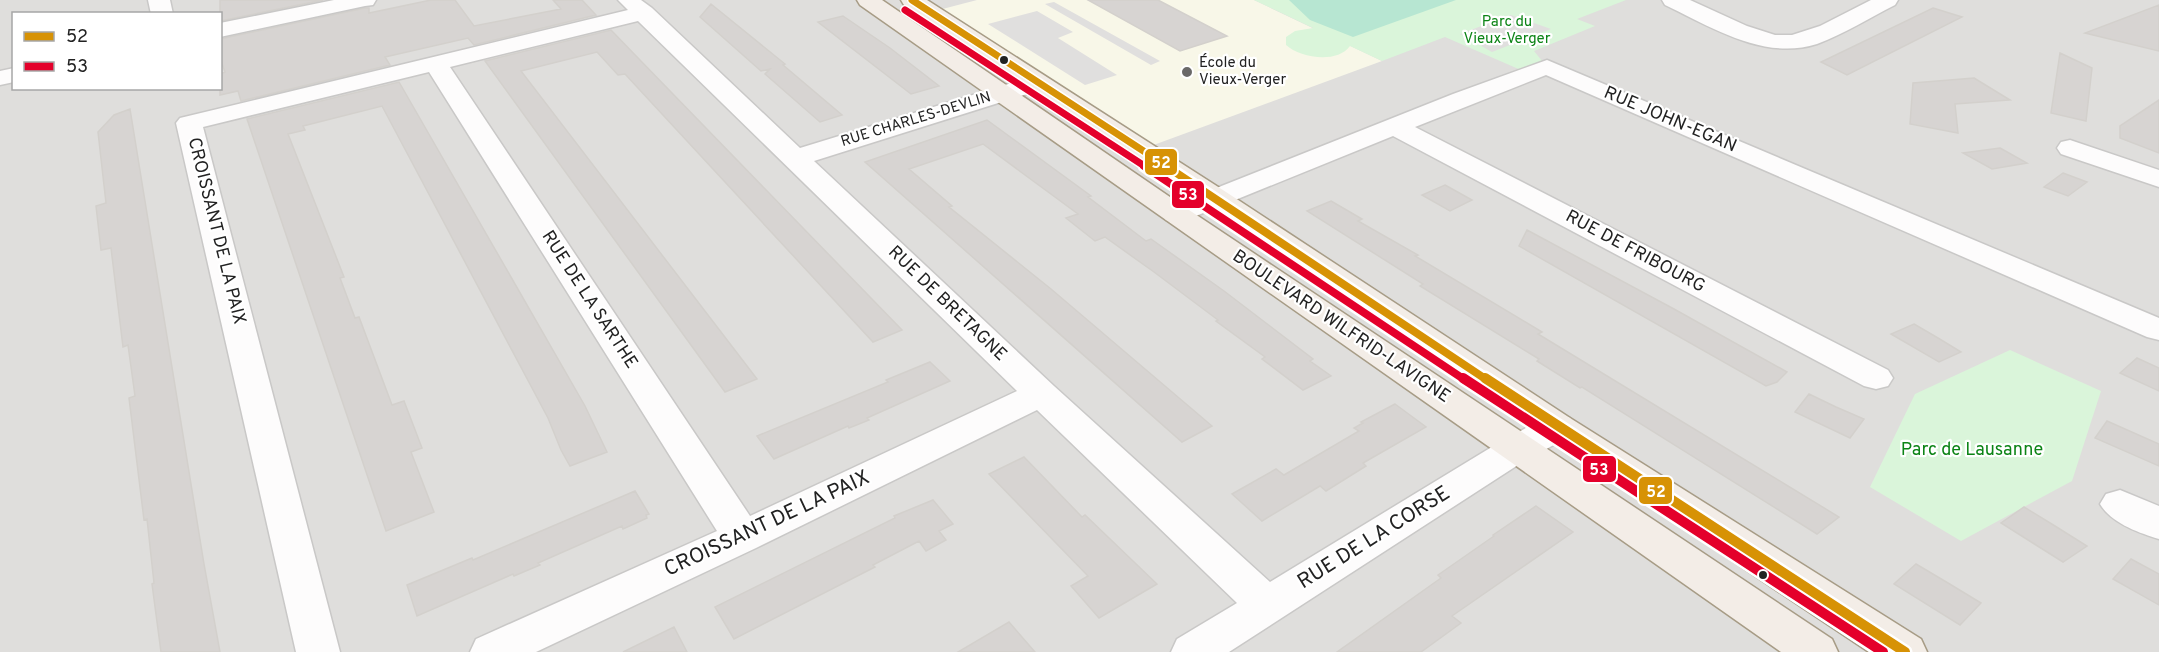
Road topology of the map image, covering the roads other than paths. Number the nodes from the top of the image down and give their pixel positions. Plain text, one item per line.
1 (365, 0) edge
2 (868, 0) edge
3 (912, 0) edge
4 (1673, 0) edge
5 (1887, 0) edge
6 (636, 7) edge
7 (222, 30) edge
8 (436, 64) junction
9 (1037, 82) junction
10 (1004, 93) junction
11 (1394, 126) junction
12 (2070, 148) dead end
13 (796, 158) junction
14 (2159, 179) edge
15 (1216, 198) junction
16 (1176, 214) junction
17 (2159, 330) edge
18 (1876, 378) dead end
19 (1041, 394) junction
20 (1557, 427) junction
21 (1518, 448) junction
22 (2120, 504) dead end
23 (2159, 524) edge
24 (742, 537) junction
25 (1267, 605) junction
26 (318, 652) edge
27 (492, 652) edge
28 (1193, 652) edge
29 (1815, 652) edge
30 (1905, 652) edge

1 - 7 street
2 - 10 main road, BOULEVARD WILFRID-LAVIGNE
3 - 9 main road, BOULEVARD WILFRID-LAVIGNE
4 - 5 street
6 - 8 street, CROISSANT DE LA PAIX
6 - 13 street, RUE DE BRETAGNE
8 - 24 street, RUE DE LA SARTHE
8 - 26 street, CROISSANT DE LA PAIX
9 - 10 street, RUE CHARLES-DEVLIN
9 - 15 main road, BOULEVARD WILFRID-LAVIGNE
10 - 13 street, RUE CHARLES-DEVLIN
10 - 16 main road, BOULEVARD WILFRID-LAVIGNE
11 - 15 street, RUE JOHN-EGAN
11 - 17 street, RUE JOHN-EGAN
11 - 18 street, RUE DE FRIBOURG
12 - 14 street
13 - 19 street, RUE DE BRETAGNE
15 - 16 street, RUE JOHN-EGAN
15 - 20 main road, BOULEVARD WILFRID-LAVIGNE
16 - 21 main road, BOULEVARD WILFRID-LAVIGNE
19 - 24 street, CROISSANT DE LA PAIX
19 - 25 street, RUE DE BRETAGNE
20 - 21 street, RUE DE LA CORSE
20 - 30 main road, BOULEVARD WILFRID-LAVIGNE
21 - 25 street, RUE DE LA CORSE
21 - 29 main road, BOULEVARD WILFRID-LAVIGNE
22 - 23 street
24 - 27 street, CROISSANT DE LA PAIX
25 - 28 street, RUE DE LA CORSE

